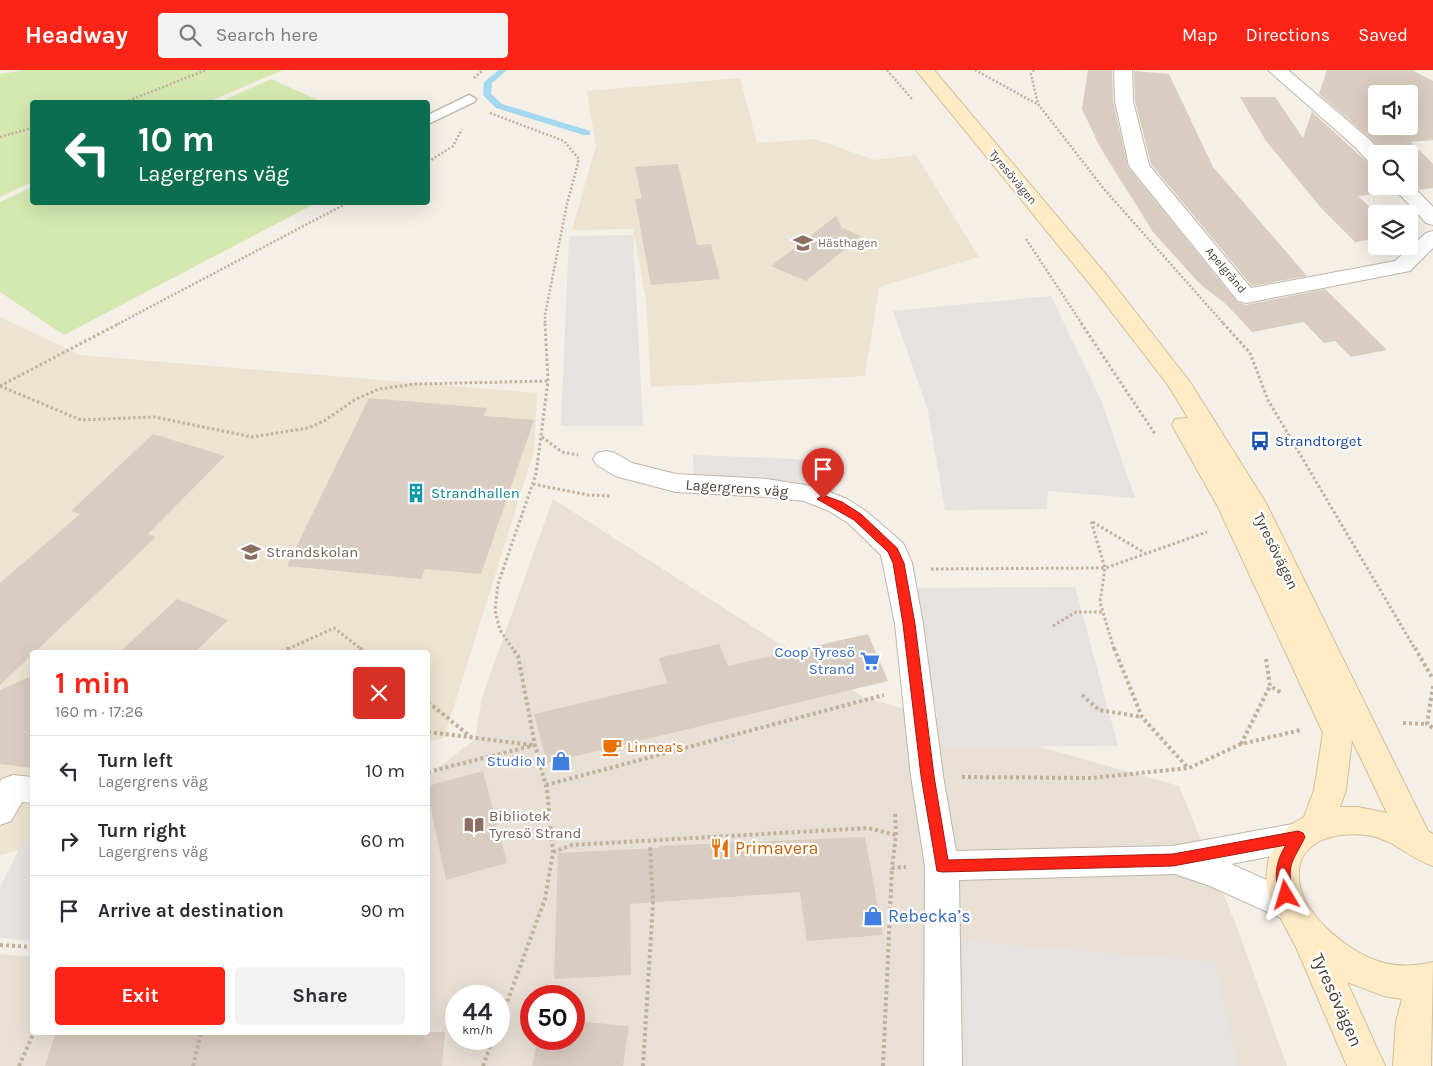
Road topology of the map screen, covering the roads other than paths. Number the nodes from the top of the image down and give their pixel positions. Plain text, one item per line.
1 (925, 70) edge
2 (1123, 70) edge
3 (1277, 70) edge
4 (471, 103) road end
5 (430, 119) edge
6 (1368, 149) edge
7 (1410, 195) edge
8 (1433, 219) edge
9 (1433, 237) edge
10 (1101, 283) junction
11 (606, 458) road end
12 (30, 790) edge
13 (0, 811) edge
14 (1308, 831) junction
15 (1425, 846) edge
16 (1173, 860) junction
17 (942, 866) junction
18 (1299, 921) junction
19 (1429, 981) edge
20 (943, 1066) edge
21 (1366, 1066) edge
22 (1412, 1066) edge

1 - 10 main road, Tyresövägen
2 - 9 street, Apelgränd
3 - 6 street
4 - 5 lane
7 - 8 street
10 - 14 main road, Tyresövägen
10 - 15 main road, Tyresövägen
11 - 17 street, Lagergrens väg
12 - 13 street
14 - 15 main road, Tyresövägen
14 - 16 street
14 - 18 main road, Tyresövägen
16 - 17 street
16 - 18 street
17 - 20 street, Lagergrens väg
18 - 19 main road, Tyresövägen
18 - 21 main road, Tyresövägen
19 - 22 main road, Tyresövägen

